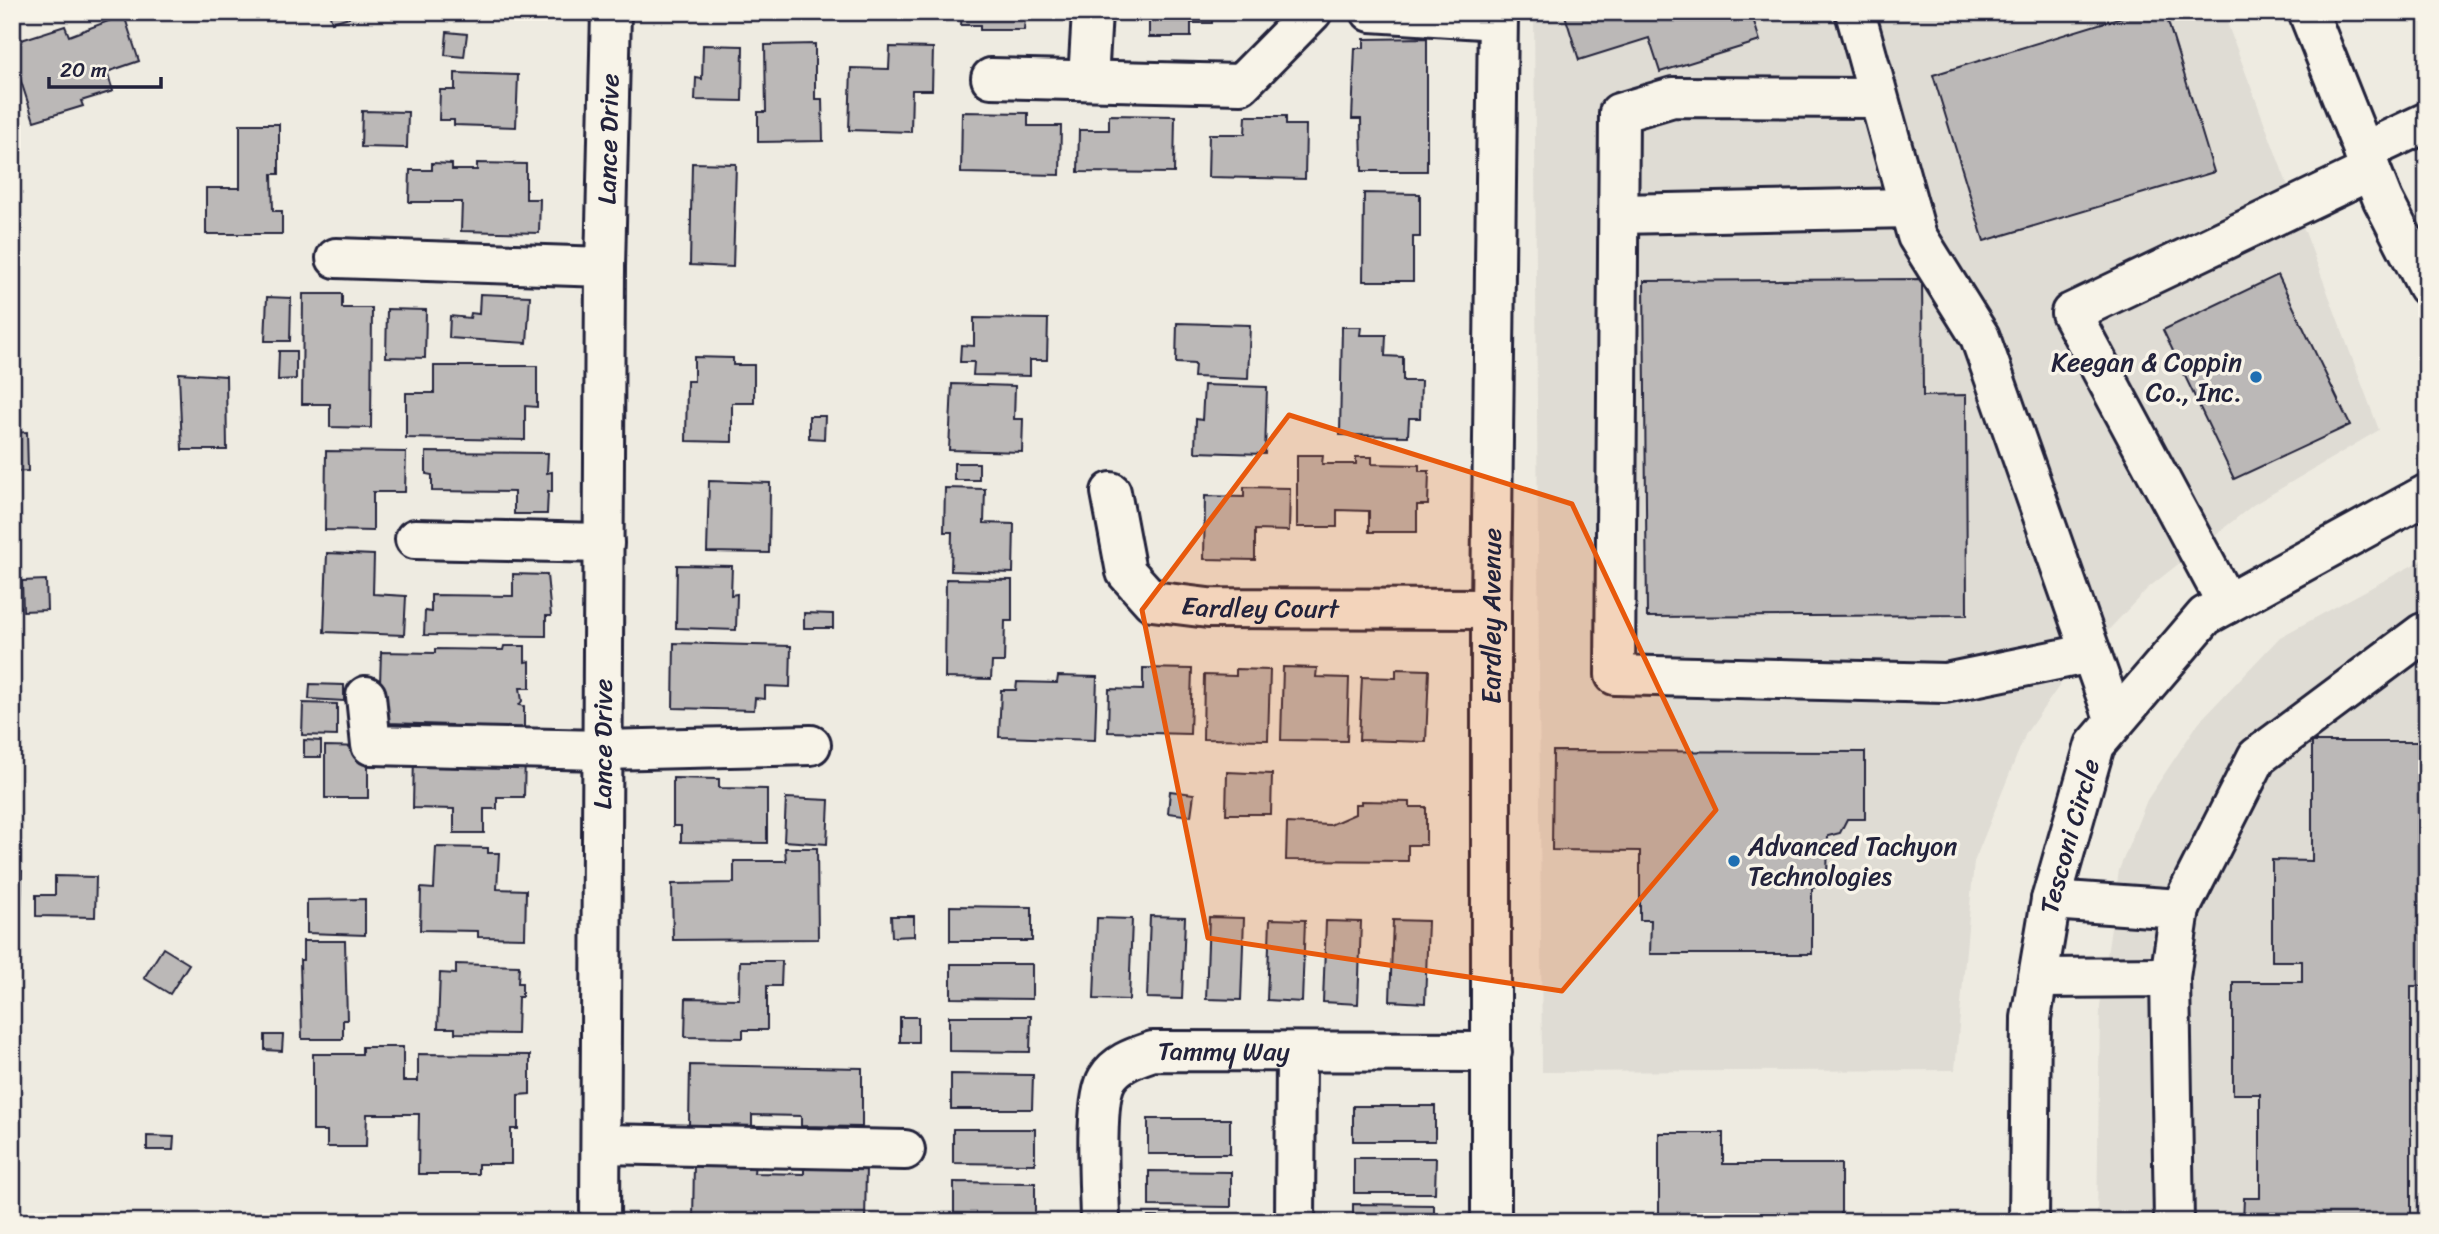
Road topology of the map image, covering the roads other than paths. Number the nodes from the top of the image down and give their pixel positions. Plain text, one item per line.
1 (611, 12) edge
2 (1092, 12) edge
3 (1312, 12) edge
4 (1371, 12) edge
5 (2308, 12) edge
6 (1857, 13) edge
7 (1498, 16) edge
8 (991, 78) dead end
9 (1088, 80) junction
10 (1878, 98) junction
11 (2427, 122) edge
12 (2367, 161) junction
13 (1909, 208) junction
14 (1619, 214) junction
15 (336, 258) dead end
16 (605, 267) junction
17 (2427, 286) edge
18 (1111, 492) dead end
19 (2427, 495) edge
20 (415, 539) dead end
21 (604, 543) junction
22 (2227, 604) junction
23 (1491, 609) junction
24 (2427, 638) edge
25 (2091, 653) junction
26 (366, 696) dead end
27 (2115, 722) junction
28 (811, 745) dead end
29 (603, 750) junction
30 (2051, 900) junction
31 (2180, 909) junction
32 (2170, 977) junction
33 (2038, 978) junction
34 (1492, 1052) junction
35 (1296, 1054) junction
36 (601, 1144) junction
37 (905, 1150) dead end
38 (600, 1222) edge
39 (1100, 1222) edge
40 (1295, 1222) edge
41 (1491, 1222) edge
42 (2029, 1222) edge
43 (2174, 1222) edge

1 - 16 street, Lance Drive
2 - 9 street
3 - 9 street
4 - 7 street
5 - 12 street
6 - 10 street
7 - 23 street, Eardley Avenue
8 - 9 street
10 - 13 street
10 - 14 street
11 - 12 street
12 - 17 street
12 - 22 street
13 - 14 street
13 - 25 street
14 - 25 street
15 - 16 street
16 - 21 street, Lance Drive
18 - 23 street, Eardley Court
19 - 22 street, Tesconi Circle
20 - 21 street
21 - 29 street, Lance Drive
22 - 27 street, Tesconi Circle
23 - 34 street, Eardley Avenue
24 - 31 street
25 - 27 street
26 - 29 street
27 - 30 street, Tesconi Circle
28 - 29 street
29 - 36 street, Lance Drive
30 - 31 street
30 - 33 street, Tesconi Circle
31 - 32 street
32 - 33 street
32 - 43 street
33 - 42 street, Tesconi Circle
34 - 35 street, Tammy Way
34 - 41 street, Eardley Avenue
35 - 39 street, Tammy Way
35 - 40 street
36 - 37 street
36 - 38 street, Lance Drive

